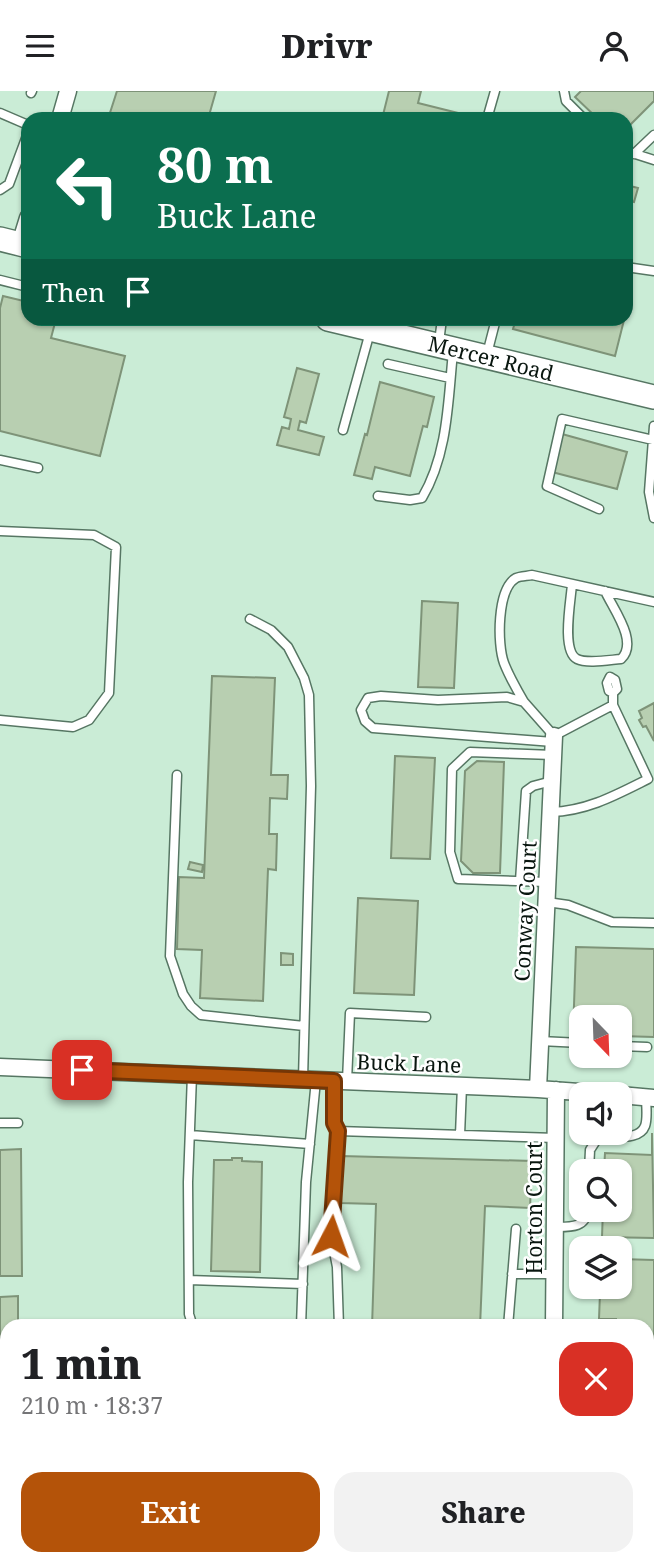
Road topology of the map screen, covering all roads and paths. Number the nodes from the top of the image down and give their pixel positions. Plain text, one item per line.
1 (68, 91) edge
2 (495, 91) edge
3 (564, 91) edge
4 (62, 112) edge
5 (489, 112) edge
6 (577, 112) edge
7 (0, 114) edge
8 (21, 122) edge
9 (654, 135) edge
10 (633, 150) edge
11 (21, 151) edge
12 (633, 153) edge
13 (654, 160) edge
14 (0, 190) edge
15 (633, 268) edge
16 (654, 271) edge
17 (0, 280) edge
18 (21, 285) edge
19 (358, 326) edge
20 (443, 326) edge
21 (494, 326) edge
22 (371, 329) junction
23 (446, 347) junction
24 (486, 357) junction
25 (388, 364) dead end
26 (450, 378) junction
27 (654, 397) edge
28 (654, 426) edge
29 (343, 430) dead end
30 (653, 440) edge
31 (0, 460) edge
32 (38, 468) dead end
33 (378, 496) dead end
34 (598, 509) dead end
35 (654, 518) edge
36 (0, 531) edge
37 (572, 584) junction
38 (605, 591) junction
39 (654, 602) edge
40 (250, 619) dead end
41 (608, 660) junction
42 (524, 702) junction
43 (613, 705) junction
44 (0, 720) edge
45 (554, 745) junction
46 (177, 775) dead end
47 (648, 779) junction
48 (552, 781) junction
49 (654, 787) edge
50 (551, 812) junction
51 (520, 881) junction
52 (548, 882) junction
53 (547, 902) junction
54 (654, 923) edge
55 (426, 1017) dead end
56 (304, 1026) junction
57 (540, 1041) junction
58 (569, 1043) edge
59 (632, 1046) edge
60 (647, 1047) dead end
61 (0, 1067) edge
62 (192, 1075) junction
63 (309, 1080) junction
64 (341, 1081) junction
65 (463, 1086) junction
66 (538, 1089) junction
67 (556, 1090) junction
68 (569, 1091) edge
69 (632, 1096) edge
70 (650, 1097) edge
71 (0, 1123) edge
72 (18, 1123) dead end
73 (338, 1131) junction
74 (190, 1135) junction
75 (460, 1135) junction
76 (556, 1138) junction
77 (310, 1145) junction
78 (590, 1159) edge
79 (584, 1222) edge
80 (555, 1227) junction
81 (516, 1229) dead end
82 (555, 1274) junction
83 (512, 1275) junction
84 (189, 1280) junction
85 (303, 1284) junction
86 (191, 1319) edge
87 (301, 1319) edge
88 (339, 1319) edge
89 (509, 1319) edge
90 (554, 1319) edge

1 - 4 street
2 - 5 lane
3 - 6 lane
7 - 8 lane
9 - 10 lane
11 - 14 lane
12 - 13 lane
15 - 16 lane
17 - 18 lane
19 - 22 street, Mercer Road
20 - 23 lane
21 - 24 lane
22 - 23 street, Mercer Road
22 - 29 lane
23 - 24 street, Mercer Road
23 - 26 lane
24 - 27 street, Mercer Road
25 - 26 lane
26 - 33 lane
28 - 30 lane
30 - 34 lane
30 - 35 lane
31 - 32 lane
36 - 44 lane
37 - 38 lane
37 - 41 lane
37 - 42 lane
38 - 39 lane
38 - 41 lane
40 - 56 lane
41 - 43 lane
42 - 45 lane
42 - 45 lane
43 - 45 lane
43 - 47 lane
45 - 48 street, Conway Court
45 - 51 lane
46 - 56 lane
47 - 49 lane
47 - 50 lane
48 - 50 street, Conway Court
48 - 51 lane
50 - 52 street, Conway Court
51 - 52 lane
52 - 53 street, Conway Court
53 - 54 lane
53 - 57 street, Conway Court
55 - 64 lane
56 - 63 lane
57 - 58 lane
57 - 66 street, Conway Court
59 - 60 lane
61 - 62 street, Buck Lane
62 - 63 street, Buck Lane
62 - 74 lane
63 - 64 street, Buck Lane
63 - 77 lane
64 - 65 street, Buck Lane
64 - 73 lane
65 - 66 street, Buck Lane
65 - 75 lane
66 - 67 street, Buck Lane
67 - 68 street, Buck Lane
67 - 76 street, Horton Court
69 - 70 street
70 - 78 lane
71 - 72 lane
73 - 75 lane
73 - 88 lane
74 - 77 lane
74 - 84 lane
75 - 76 lane
76 - 80 street, Horton Court
77 - 85 lane
79 - 80 lane
80 - 82 street, Horton Court
81 - 83 lane
82 - 83 lane
82 - 90 street, Horton Court
83 - 89 lane
84 - 85 lane
84 - 86 lane
85 - 87 lane

